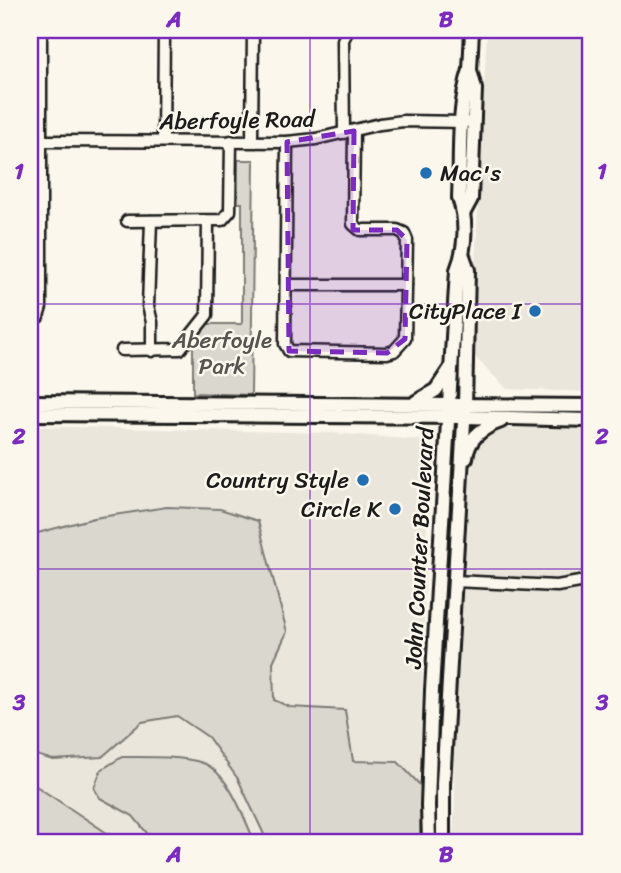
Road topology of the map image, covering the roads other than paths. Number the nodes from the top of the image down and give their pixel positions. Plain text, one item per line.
1 (164, 30) edge
2 (253, 30) edge
3 (348, 30) edge
4 (472, 30) edge
5 (41, 32) edge
6 (30, 33) edge
7 (468, 122) junction
8 (349, 132) junction
9 (42, 141) junction
10 (163, 141) junction
11 (231, 141) junction
12 (252, 141) junction
13 (287, 142) junction
14 (127, 221) dead end
15 (150, 221) junction
16 (208, 221) junction
17 (463, 256) junction
18 (286, 285) junction
19 (406, 285) junction
20 (30, 321) edge
21 (122, 350) dead end
22 (152, 351) junction
23 (452, 366) junction
24 (30, 402) edge
25 (410, 404) junction
26 (591, 406) edge
27 (448, 411) junction
28 (464, 411) junction
29 (30, 414) edge
30 (508, 419) junction
31 (591, 420) edge
32 (459, 491) junction
33 (591, 580) edge
34 (454, 581) junction
35 (429, 843) edge
36 (443, 843) edge

1 - 10 street
2 - 12 street
3 - 8 street
4 - 7 main road, John Counter Boulevard
5 - 6 street
5 - 9 street
7 - 8 street, Aberfoyle Road
7 - 17 main road, John Counter Boulevard
8 - 13 street, Aberfoyle Road
8 - 19 street
9 - 10 street, Aberfoyle Road
9 - 20 street
10 - 11 street, Aberfoyle Road
11 - 12 street, Aberfoyle Road
11 - 16 street
12 - 13 street, Aberfoyle Road
13 - 18 street
14 - 15 street
15 - 16 street
15 - 22 street
16 - 22 street
17 - 23 main road, John Counter Boulevard
17 - 28 main road, John Counter Boulevard
18 - 19 street
18 - 19 street
21 - 22 street
23 - 25 main road
23 - 27 main road, John Counter Boulevard
24 - 25 main road
25 - 27 main road
26 - 28 main road
27 - 28 main road
27 - 29 main road
27 - 35 main road, John Counter Boulevard
28 - 30 main road
28 - 32 main road, John Counter Boulevard
30 - 31 main road
30 - 32 main road
32 - 34 main road, John Counter Boulevard
33 - 34 street
34 - 36 main road, John Counter Boulevard

